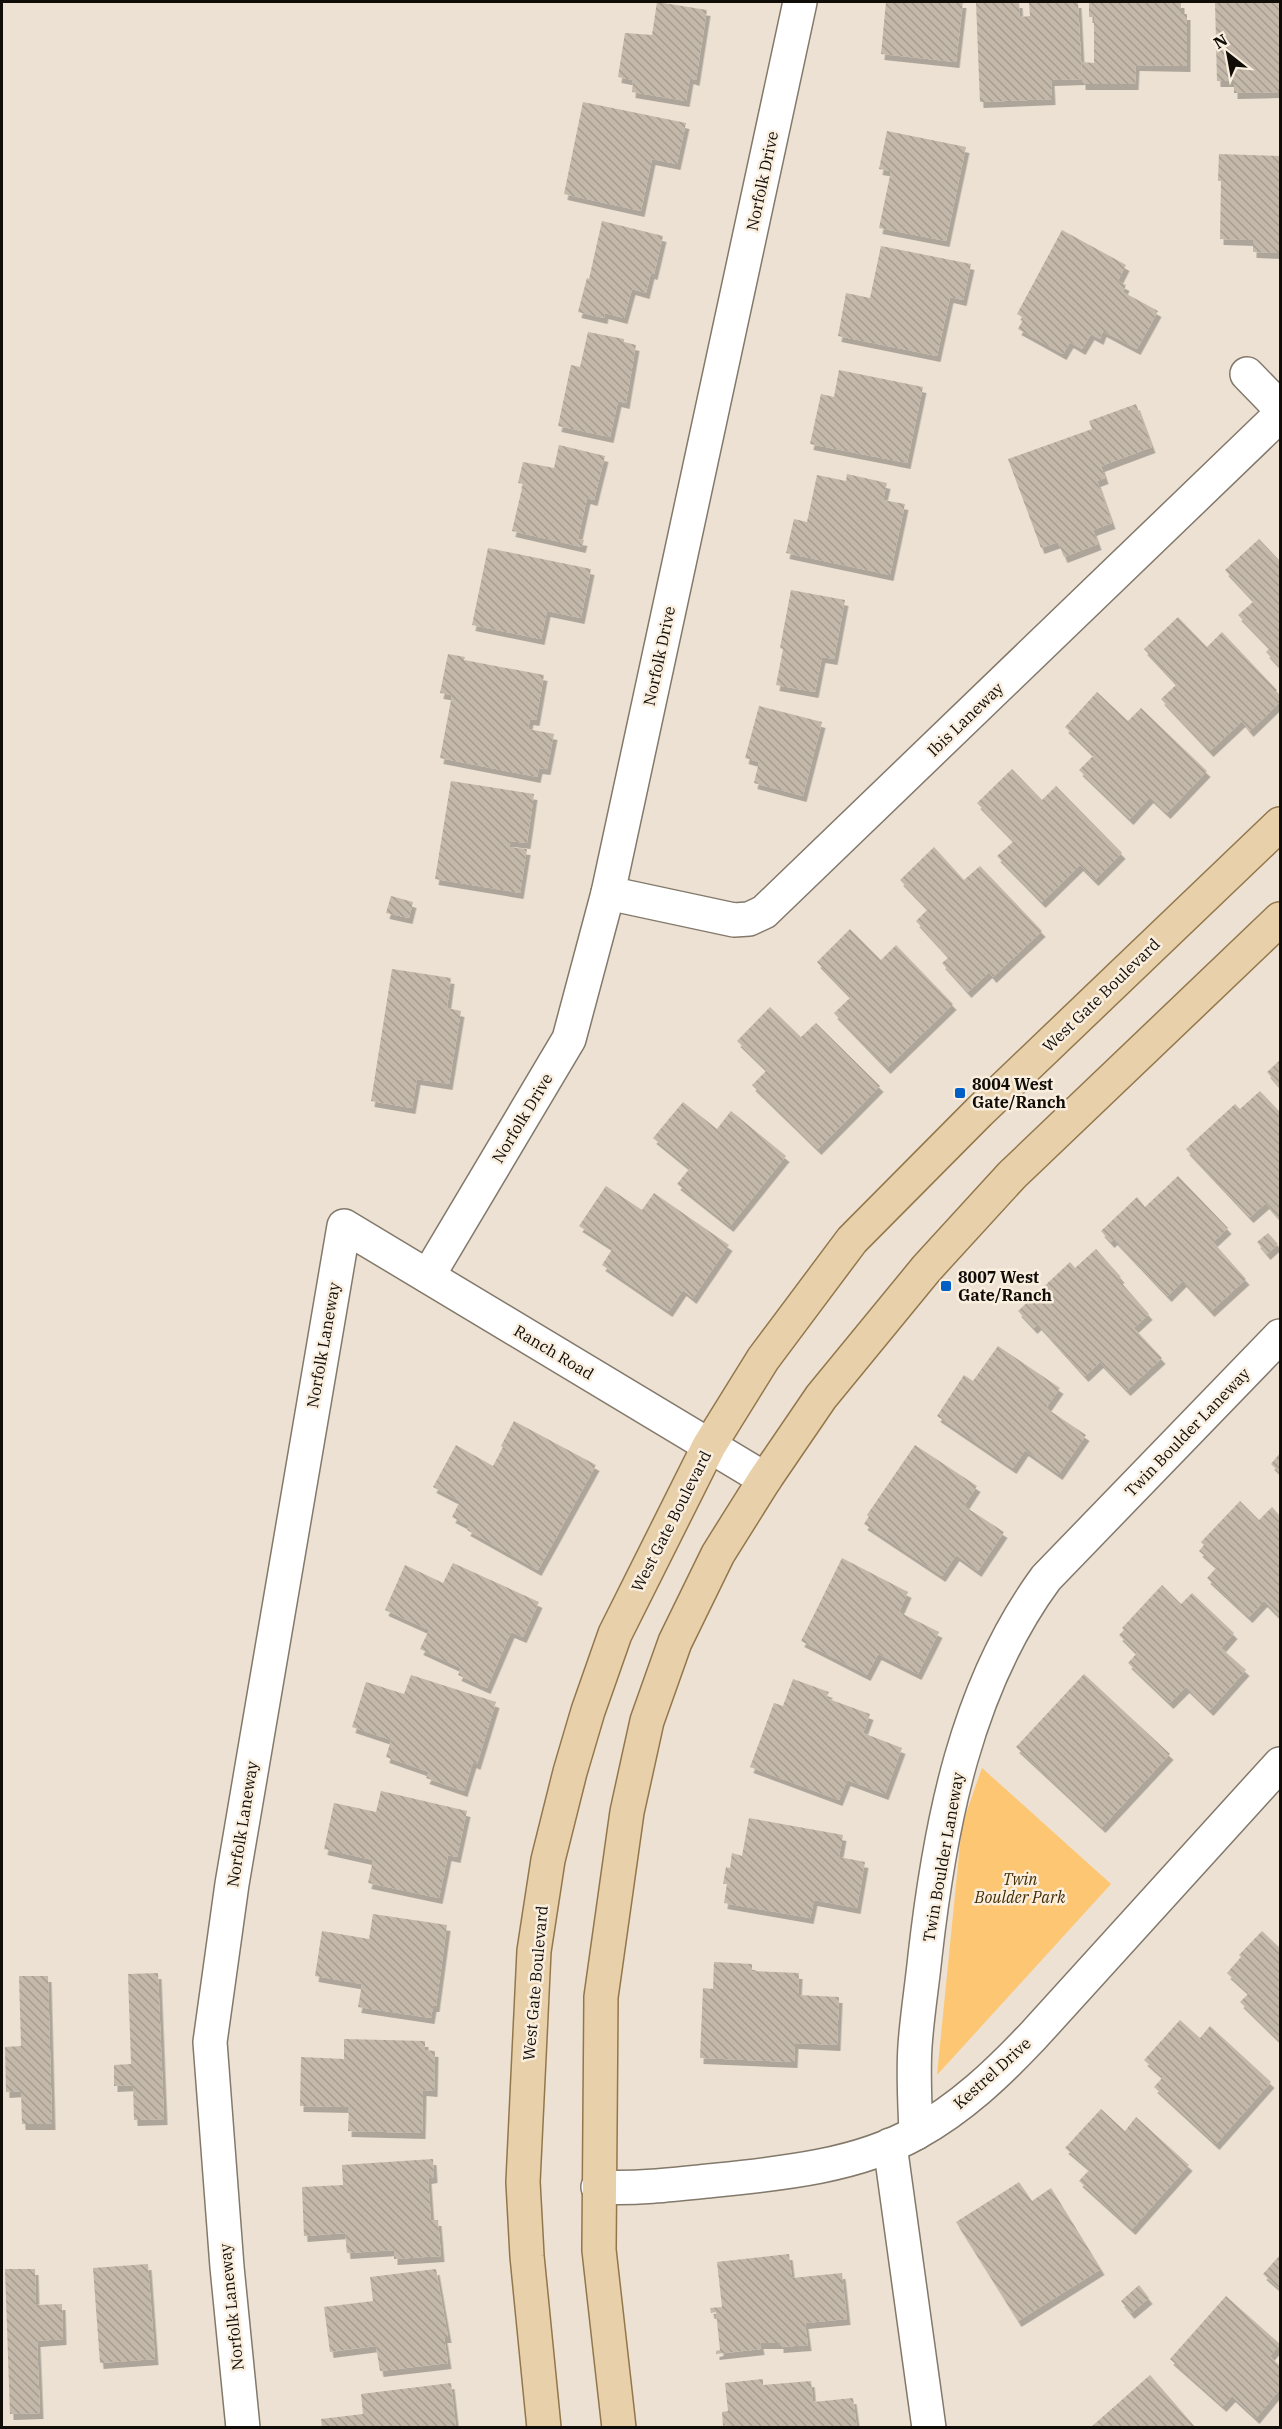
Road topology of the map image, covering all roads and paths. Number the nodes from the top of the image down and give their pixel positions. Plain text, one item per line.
1 (800, 2) edge
2 (1247, 374) dead end
3 (1281, 408) edge
4 (1281, 415) edge
5 (1281, 824) edge
6 (608, 893) junction
7 (1281, 919) edge
8 (344, 1226) joint
9 (428, 1276) junction
10 (1281, 1336) edge
11 (709, 1446) junction
12 (765, 1479) junction
13 (1281, 1764) edge
14 (903, 2139) junction
15 (598, 2187) junction
16 (243, 2427) edge
17 (544, 2427) edge
18 (619, 2427) edge
19 (930, 2427) edge

1 - 6 street, Norfolk Drive
2 - 3 street
4 - 6 street, Ibis Laneway
5 - 11 main road, West Gate Boulevard
6 - 9 street, Norfolk Drive
7 - 12 main road
8 - 9 street, Ranch Road
8 - 16 street, Norfolk Laneway
9 - 11 street, Ranch Road
10 - 14 street, Twin Boulder Laneway
11 - 12 street, Ranch Road
11 - 17 main road, West Gate Boulevard
12 - 15 main road
13 - 14 street, Kestrel Drive
14 - 15 street, Kestrel Drive
14 - 19 street, Twin Boulder Laneway
15 - 18 main road

